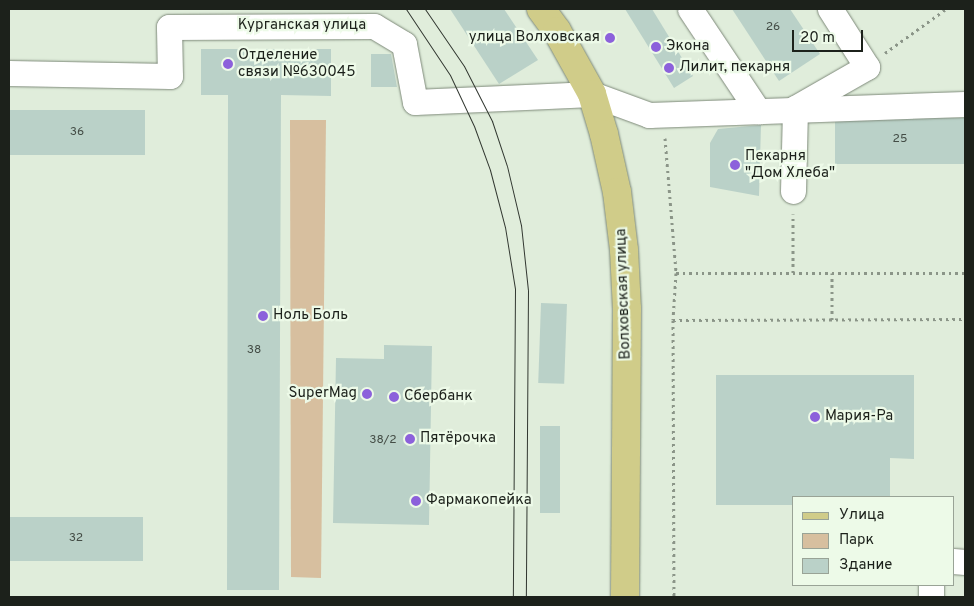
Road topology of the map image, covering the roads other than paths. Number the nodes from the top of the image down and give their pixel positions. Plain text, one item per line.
1 (541, 9) edge
2 (690, 9) edge
3 (830, 9) edge
4 (9, 74) edge
5 (592, 94) junction
6 (965, 104) edge
7 (795, 108) junction
8 (758, 111) junction
9 (793, 191) road end
10 (625, 597) edge

1 - 5 main road, Волховская улица
2 - 8 street
3 - 7 street
4 - 5 street, Курганская улица
5 - 8 street
5 - 10 main road, Волховская улица
6 - 7 street
7 - 8 street
7 - 9 street

